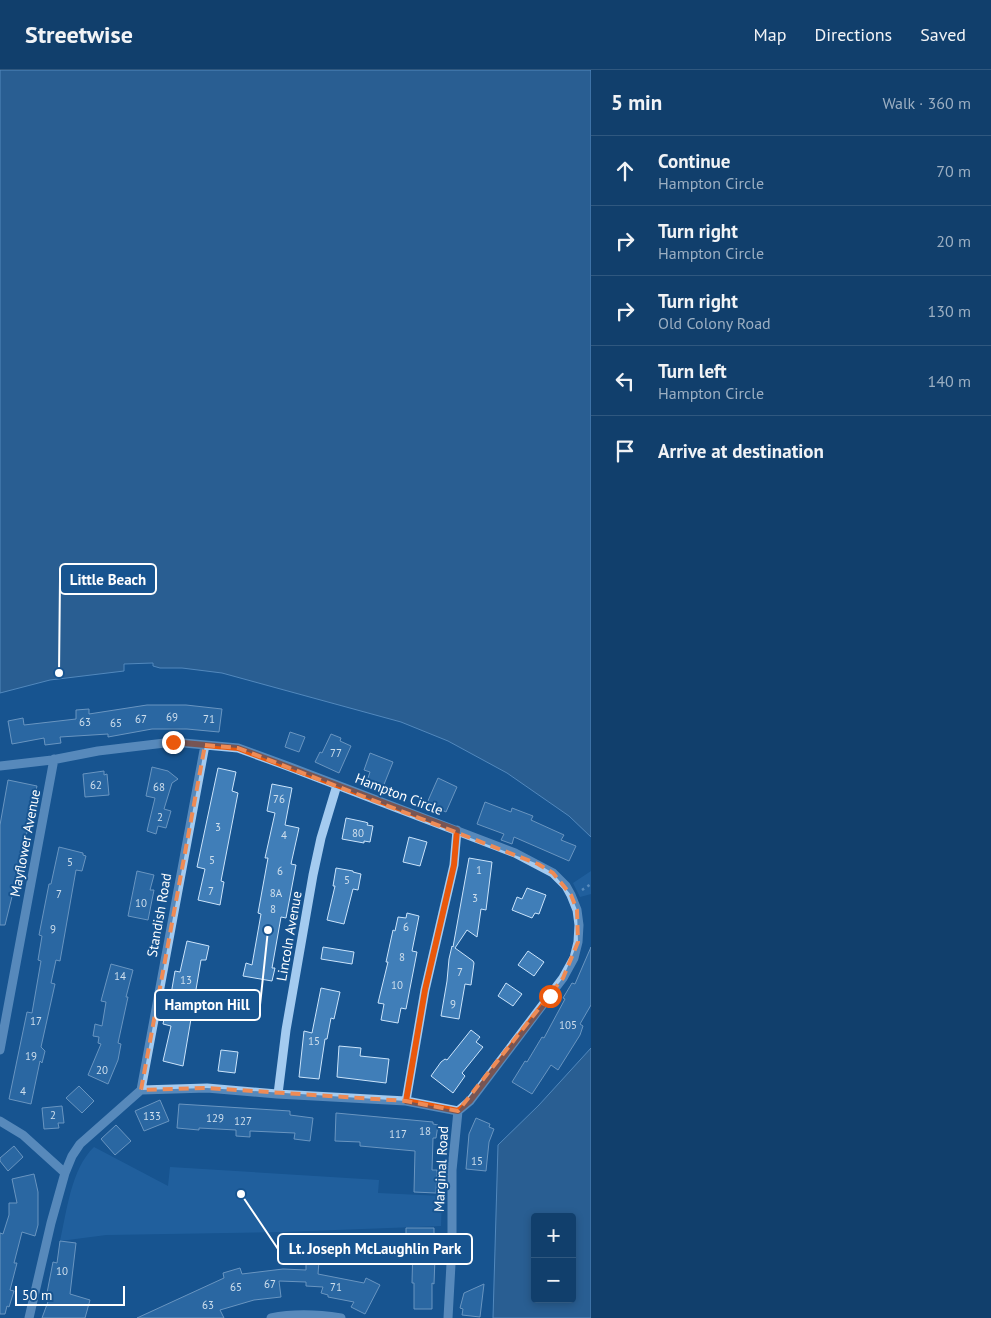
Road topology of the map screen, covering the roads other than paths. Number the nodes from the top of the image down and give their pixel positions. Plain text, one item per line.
1 (205, 745) junction
2 (54, 759) junction
3 (0, 766) edge
4 (337, 785) junction
5 (457, 830) junction
6 (0, 1050) edge
7 (141, 1090) junction
8 (278, 1094) junction
9 (406, 1101) junction
10 (458, 1111) junction
11 (0, 1121) edge
12 (65, 1173) junction
13 (29, 1318) edge
14 (271, 1318) edge
15 (341, 1318) edge
16 (448, 1318) edge

1 - 2 street, Hampton Circle
1 - 4 street, Hampton Circle
1 - 7 street, Standish Road
2 - 3 street, Hampton Circle
2 - 6 street, Mayflower Avenue
4 - 5 street, Hampton Circle
4 - 8 street, Lincoln Avenue
5 - 9 street
5 - 10 street, Hampton Circle
7 - 8 street
7 - 12 street
8 - 9 street
9 - 10 street
10 - 16 street, Marginal Road
11 - 12 street
12 - 13 street
14 - 15 street

